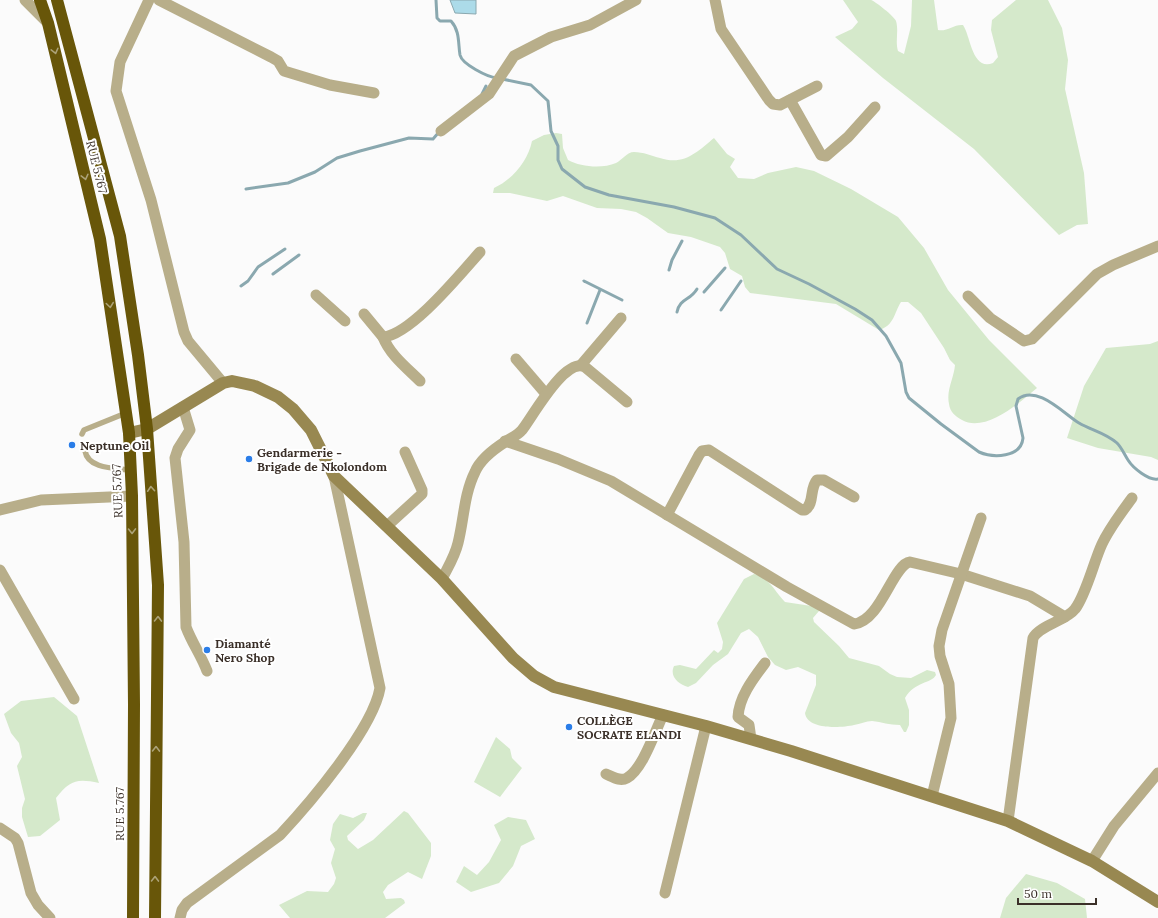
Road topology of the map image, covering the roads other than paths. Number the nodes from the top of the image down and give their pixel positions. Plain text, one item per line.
1 (26, 0) edge
2 (40, 0) edge
3 (56, 0) edge
4 (149, 0) edge
5 (159, 0) edge
6 (636, 0) edge
7 (715, 0) edge
8 (48, 23) junction
9 (817, 86) dead end
10 (374, 92) dead end
11 (790, 100) junction
12 (875, 107) dead end
13 (440, 131) dead end
14 (1158, 246) edge
15 (480, 252) dead end
16 (316, 295) dead end
17 (968, 296) dead end
18 (364, 314) dead end
19 (621, 318) dead end
20 (345, 321) dead end
21 (383, 337) junction
22 (516, 359) dead end
23 (581, 365) junction
24 (420, 381) dead end
25 (223, 383) junction
26 (546, 394) junction
27 (627, 402) dead end
28 (183, 407) junction
29 (126, 413) junction
30 (147, 429) junction
31 (129, 433) junction
32 (82, 434) dead end
33 (505, 441) junction
34 (85, 451) dead end
35 (404, 452) dead end
36 (130, 470) junction
37 (334, 476) junction
38 (132, 496) junction
39 (854, 497) dead end
40 (1132, 498) dead end
41 (0, 510) edge
42 (667, 515) junction
43 (980, 518) dead end
44 (387, 526) junction
45 (0, 570) edge
46 (961, 574) junction
47 (442, 579) junction
48 (1065, 617) junction
49 (765, 663) dead end
50 (207, 671) dead end
51 (74, 699) dead end
52 (663, 715) junction
53 (706, 726) junction
54 (751, 739) junction
55 (606, 774) dead end
56 (1158, 774) edge
57 (932, 796) junction
58 (1008, 821) junction
59 (0, 828) edge
60 (1092, 861) junction
61 (665, 893) dead end
62 (1158, 902) edge
63 (50, 918) edge
64 (133, 918) edge
65 (155, 918) edge
66 (180, 918) edge

1 - 8 street
2 - 8 highway, RUE 5.767
3 - 30 highway
4 - 25 street
5 - 10 street
6 - 13 street
7 - 11 street
8 -> 29 highway, RUE 5.767
9 - 11 street
11 - 12 street
14 - 17 street
15 - 21 street
16 - 20 street
18 - 21 street
19 - 23 street
21 - 24 street
22 - 26 street
23 - 26 street
23 - 27 street
25 - 28 main road
25 - 37 main road
26 - 33 street
28 - 30 main road
28 - 50 street
29 - 31 highway, RUE 5.767
29 - 32 lane
30 - 31 main road
65 -> 30 highway
31 - 36 highway, RUE 5.767
33 - 42 street
33 - 47 street
34 - 36 lane
35 - 44 street
36 - 38 highway, RUE 5.767
37 - 44 main road
37 - 66 street
38 - 41 street
38 -> 64 highway, RUE 5.767
39 - 42 street
40 - 48 street
42 - 46 street
43 - 46 street
44 - 47 main road
45 - 51 street
46 - 48 street
46 - 57 street
47 - 52 main road
48 - 58 street
49 - 54 street
52 - 53 main road
52 - 55 street
53 - 54 main road
53 - 61 street
54 - 57 main road
56 - 60 street
57 - 58 main road
58 - 60 main road
59 - 63 street
60 - 62 main road

